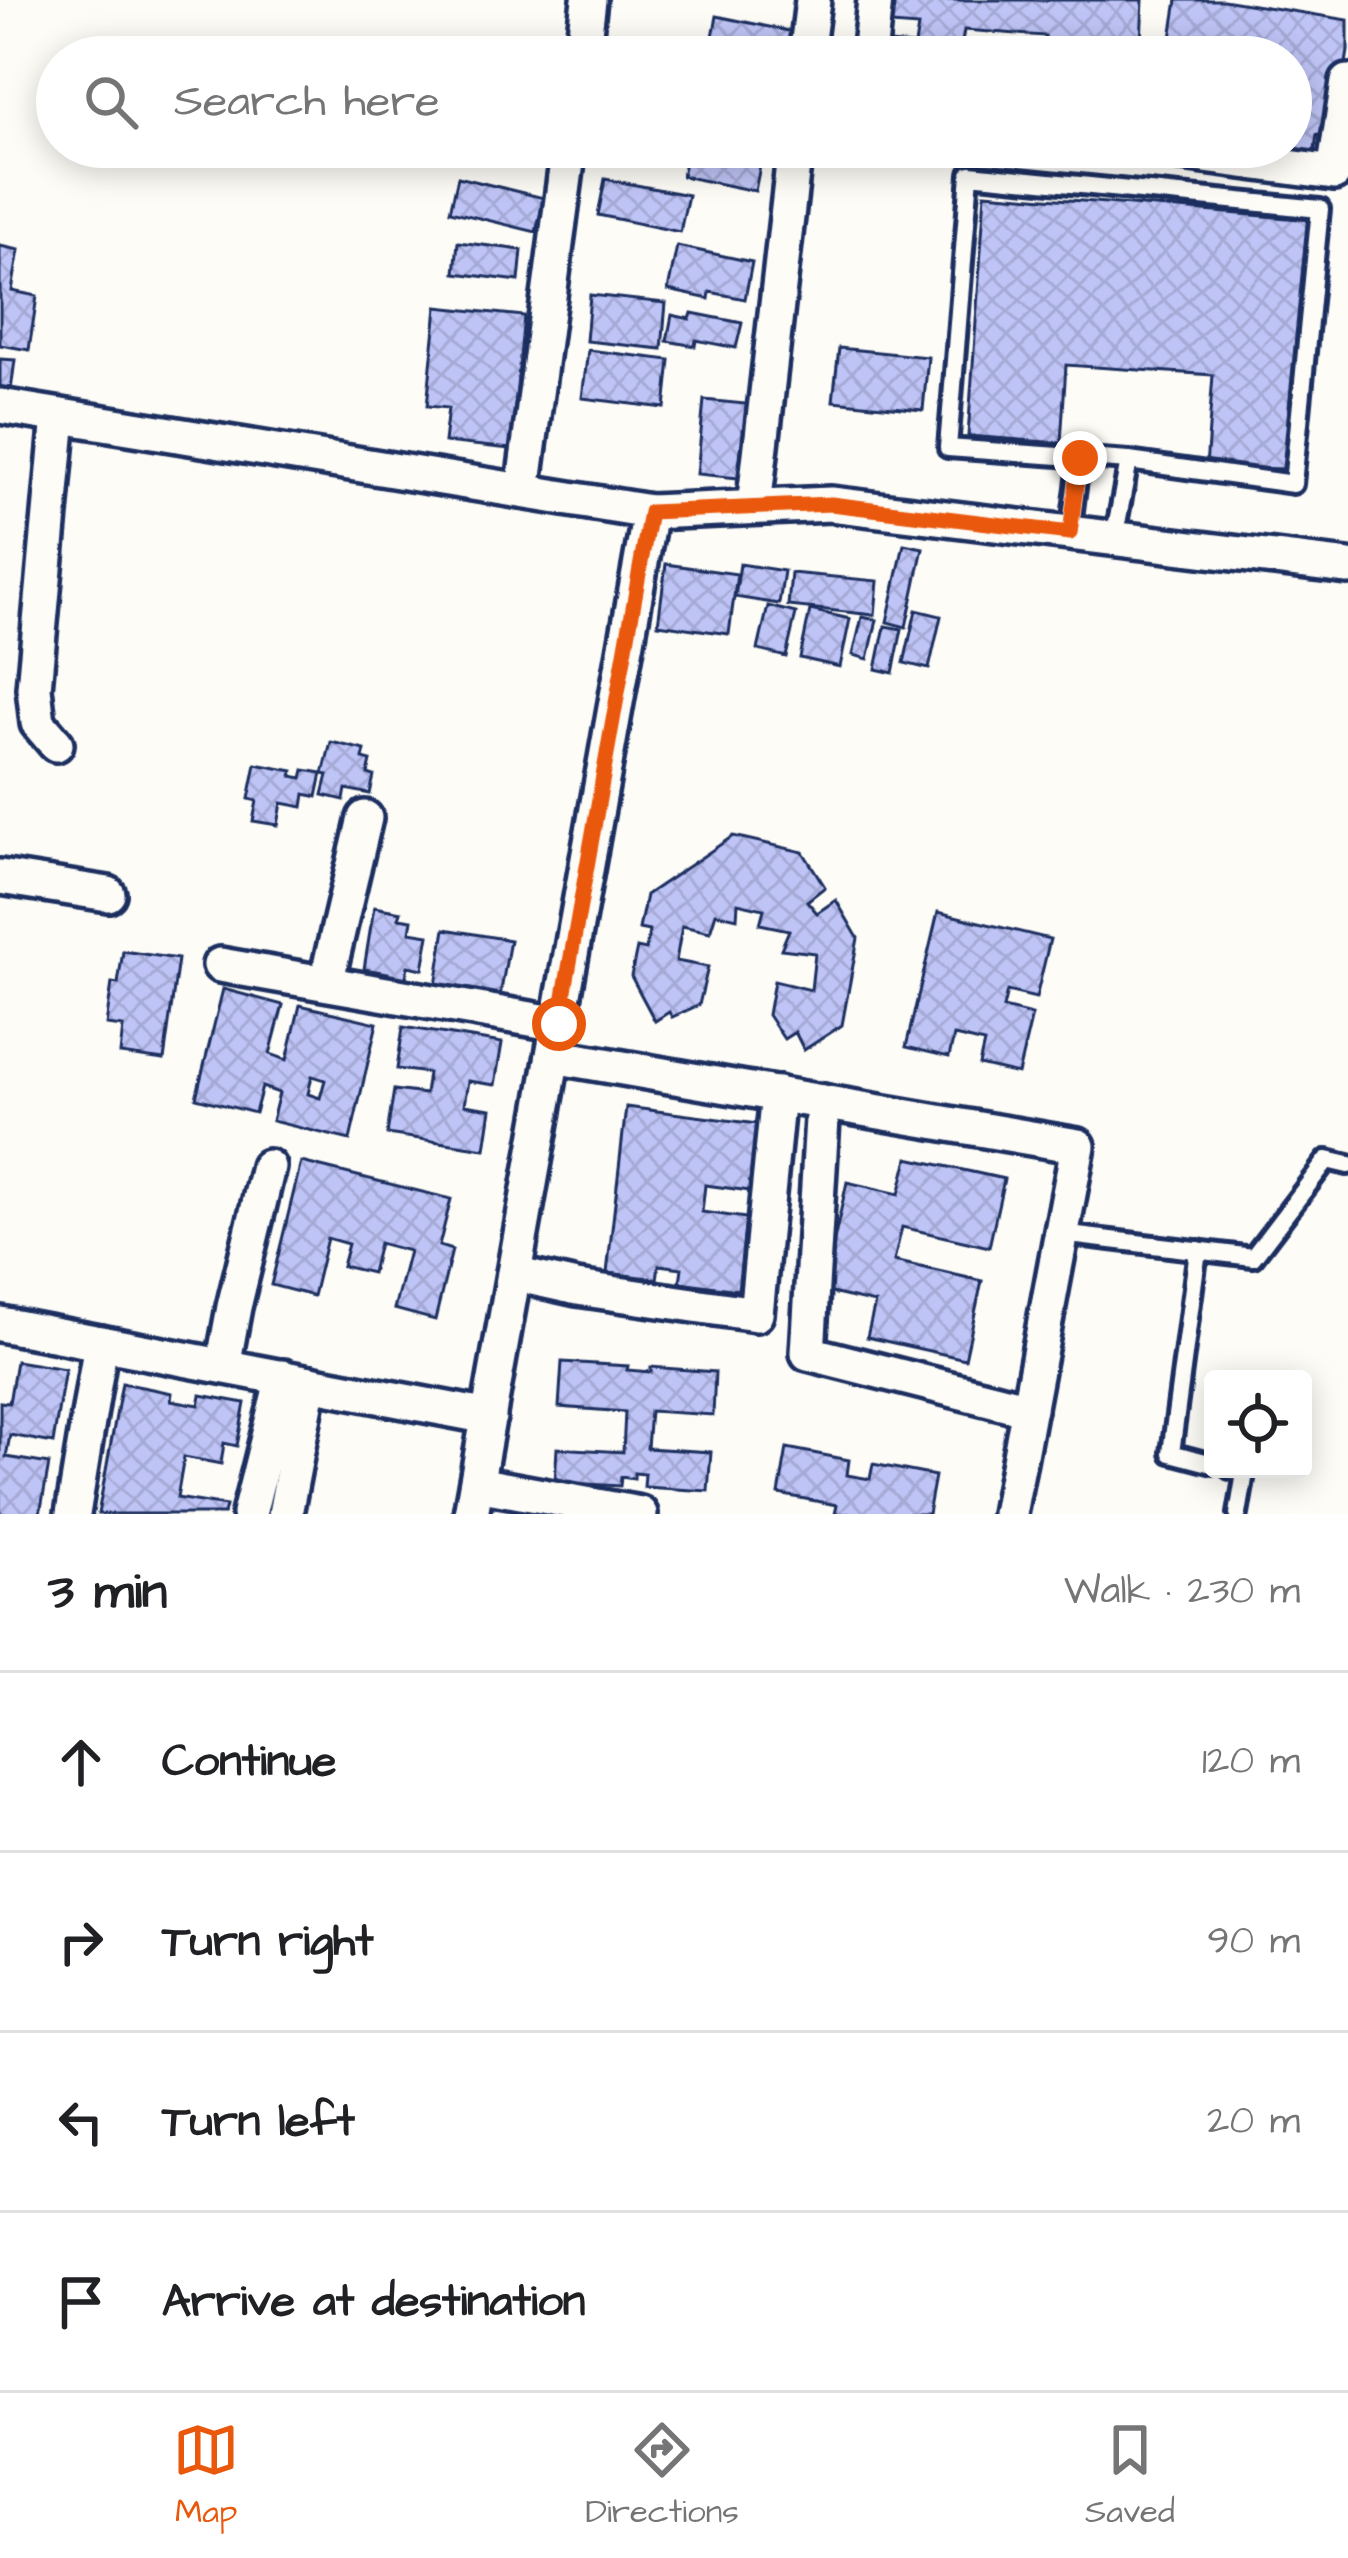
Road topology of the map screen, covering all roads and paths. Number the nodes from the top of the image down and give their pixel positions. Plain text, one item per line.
1 (590, 0) edge
2 (813, 0) edge
3 (875, 0) edge
4 (585, 36) edge
5 (809, 36) edge
6 (871, 36) edge
7 (1348, 82) edge
8 (566, 168) edge
9 (793, 168) edge
10 (1296, 168) edge
11 (0, 406) edge
12 (59, 416) junction
13 (1080, 458) junction
14 (1129, 461) junction
15 (523, 491) junction
16 (754, 507) junction
17 (650, 512) junction
18 (1070, 533) junction
19 (1114, 538) junction
20 (1348, 567) edge
21 (56, 744) dead end
22 (365, 818) dead end
23 (0, 878) edge
24 (108, 894) dead end
25 (220, 965) dead end
26 (326, 983) junction
27 (556, 1040) junction
28 (778, 1094) junction
29 (823, 1102) junction
30 (1348, 1166) edge
31 (268, 1167) dead end
32 (1061, 1234) junction
33 (1198, 1250) junction
34 (514, 1274) junction
35 (0, 1324) edge
36 (101, 1343) junction
37 (223, 1366) junction
38 (296, 1380) junction
39 (1029, 1409) junction
40 (489, 1417) junction
41 (1204, 1462) edge
42 (1244, 1478) edge
43 (474, 1499) edge
44 (73, 1514) edge
45 (249, 1514) edge
46 (285, 1514) edge
47 (640, 1514) edge
48 (1009, 1514) edge
49 (1238, 1514) edge

1 - 4 street
2 - 5 street
3 - 6 street
7 - 10 street
8 - 15 street
9 - 16 street
11 - 12 street
12 - 15 street
12 - 21 street
13 - 14 lane
13 - 14 lane
13 - 18 lane
14 - 19 lane
15 - 17 street
16 - 17 street
16 - 18 street
17 - 27 street
18 - 19 street
19 - 20 street
22 - 26 street
23 - 24 street
25 - 26 street
26 - 27 street
27 - 28 street
27 - 34 street
28 - 29 street
28 - 34 street
29 - 32 street
29 - 39 street
30 - 33 lane
31 - 37 street
32 - 33 lane
32 - 39 street
33 - 41 lane
34 - 40 street
35 - 36 street
36 - 37 street
36 - 44 street
37 - 38 street
38 - 40 street
38 - 45 street
38 - 46 street
39 - 48 street
40 - 43 street
42 - 49 lane
43 - 47 street

